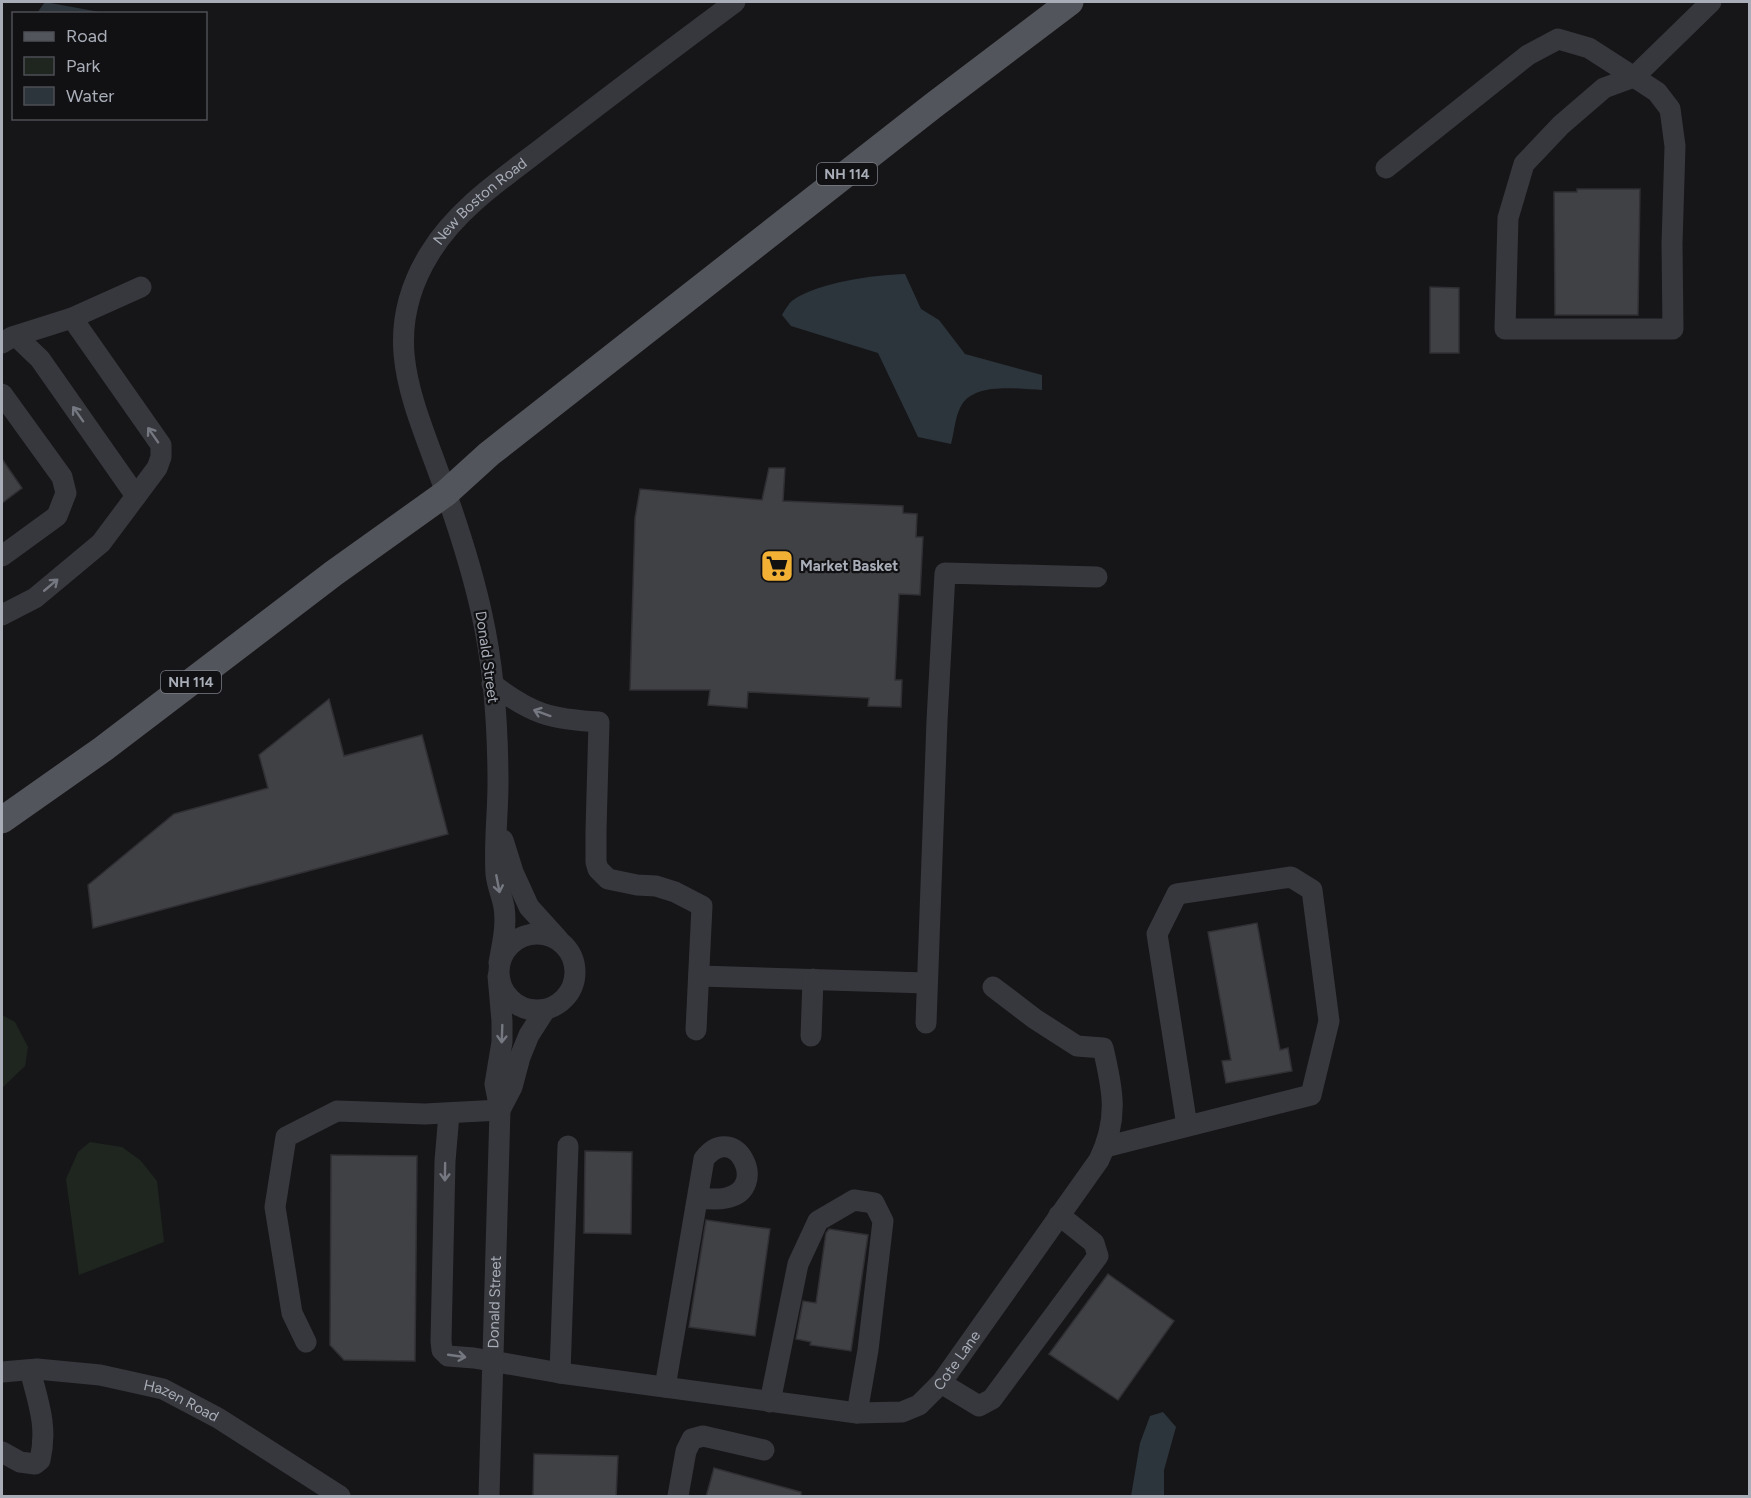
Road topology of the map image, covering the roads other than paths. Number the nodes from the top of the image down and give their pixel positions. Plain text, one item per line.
1 (735, 2) edge
2 (1070, 2) edge
3 (1711, 2) edge
4 (1634, 77) junction
5 (1386, 168) dead end
6 (141, 287) dead end
7 (72, 318) junction
8 (9, 340) edge
9 (2, 394) edge
10 (446, 492) junction
11 (136, 496) junction
12 (2, 556) edge
13 (1097, 577) dead end
14 (2, 615) edge
15 (492, 684) junction
16 (2, 820) edge
17 (498, 825) junction
18 (561, 942) junction
19 (499, 970) junction
20 (699, 976) junction
21 (813, 979) junction
22 (927, 983) junction
23 (993, 987) dead end
24 (545, 1010) junction
25 (926, 1023) dead end
26 (696, 1029) dead end
27 (811, 1036) dead end
28 (500, 1110) junction
29 (449, 1114) junction
30 (1187, 1126) junction
31 (568, 1146) dead end
32 (1105, 1147) junction
33 (698, 1198) dead end
34 (1059, 1215) junction
35 (306, 1342) dead end
36 (492, 1362) junction
37 (30, 1370) junction
38 (2, 1372) edge
39 (560, 1373) junction
40 (941, 1383) junction
41 (665, 1387) junction
42 (770, 1402) junction
43 (857, 1413) junction
44 (764, 1450) dead end
45 (2, 1452) edge
46 (339, 1497) edge
47 (489, 1497) edge
48 (678, 1497) edge

1 - 10 street, New Boston Road
2 - 10 main road, NH 114
3 - 4 street
4 - 4 street
4 - 5 street
6 - 7 street
7 - 8 street
11 -> 7 street
11 -> 8 street
9 - 12 street
10 - 15 street, Donald Street
10 - 16 main road, NH 114
14 -> 11 street
13 - 22 street
15 - 17 street, Donald Street
20 -> 15 street
17 - 18 street, Donald Street
17 -> 19 street, Donald Street
18 - 19 street
18 - 24 street, Donald Street
19 - 24 street
19 -> 28 street, Donald Street
20 - 21 street
20 - 26 street
21 - 22 street
21 - 27 street
22 - 25 street
23 - 32 street, Cote Lane
24 - 28 street, Donald Street
28 - 29 street
28 - 36 street, Donald Street
29 - 35 street
29 -> 36 street, Cote Lane
30 - 30 street
30 - 32 street
31 - 39 street
32 - 34 street, Cote Lane
33 - 41 street
34 - 40 street, Cote Lane
34 - 40 street
36 - 39 street, Cote Lane
36 - 47 street, Donald Street
37 - 38 street, Hazen Road
37 - 45 street
37 - 46 street, Hazen Road
39 - 41 street, Cote Lane
40 - 43 street, Cote Lane
41 - 42 street, Cote Lane
42 - 43 street, Cote Lane
42 - 43 street
44 - 48 street

